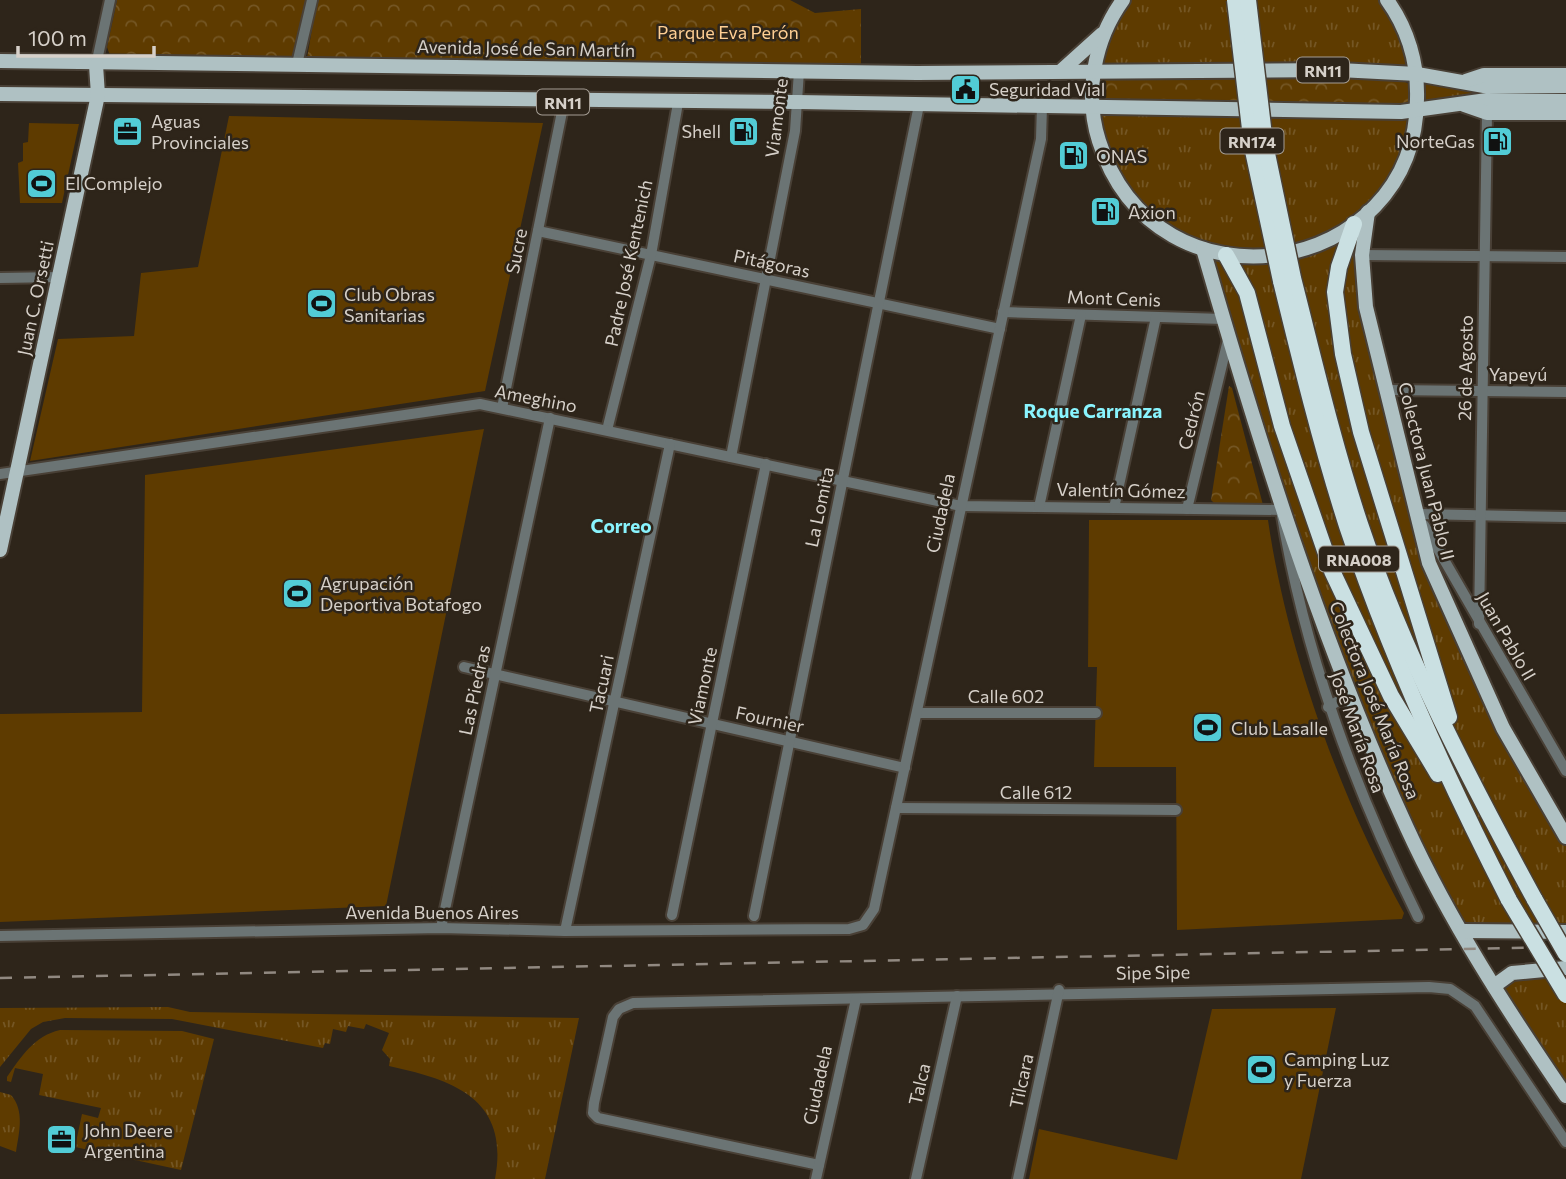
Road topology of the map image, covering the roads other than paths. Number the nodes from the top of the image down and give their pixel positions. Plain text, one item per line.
1 (110, 0) edge
2 (312, 0) edge
3 (1115, 0) edge
4 (1123, 0) edge
5 (1235, 0) edge
6 (1248, 0) edge
7 (1392, 3) edge
8 (1107, 27) junction
9 (0, 61) edge
10 (297, 64) junction
11 (96, 65) junction
12 (799, 71) junction
13 (1061, 71) junction
14 (1094, 72) junction
15 (1417, 74) junction
16 (1566, 75) edge
17 (1465, 82) junction
18 (1566, 86) edge
19 (0, 94) edge
20 (98, 95) junction
21 (1566, 101) edge
22 (564, 102) junction
23 (798, 102) junction
24 (678, 103) junction
25 (1461, 105) junction
26 (919, 106) junction
27 (1042, 106) junction
28 (1093, 107) junction
29 (1417, 112) junction
30 (1487, 113) junction
31 (1566, 113) edge
32 (1368, 212) junction
33 (1354, 224) junction
34 (538, 231) junction
35 (1203, 249) junction
36 (651, 255) junction
37 (1362, 255) junction
38 (1226, 256) junction
39 (1485, 256) junction
40 (1566, 257) edge
41 (60, 277) junction
42 (0, 278) edge
43 (766, 279) junction
44 (1287, 279) junction
45 (879, 303) junction
46 (1003, 312) junction
47 (1081, 315) junction
48 (1156, 317) junction
49 (1223, 319) junction
50 (1000, 329) junction
51 (1228, 340) junction
52 (1387, 390) junction
53 (1482, 391) junction
54 (1566, 392) edge
55 (502, 408) junction
56 (550, 418) junction
57 (607, 430) junction
58 (670, 444) junction
59 (731, 457) junction
60 (766, 464) junction
61 (0, 474) edge
62 (16, 474) junction
63 (842, 481) junction
64 (961, 506) junction
65 (1039, 507) junction
66 (1114, 508) junction
67 (1188, 509) junction
68 (1281, 510) junction
69 (1480, 515) junction
70 (1419, 516) junction
71 (1566, 517) edge
72 (0, 550) edge
73 (1479, 625) junction
74 (464, 667) dead end
75 (495, 675) junction
76 (614, 703) junction
77 (1353, 703) junction
78 (1328, 707) junction
79 (917, 713) junction
80 (1096, 713) dead end
81 (712, 724) junction
82 (789, 741) junction
83 (905, 768) junction
84 (1566, 771) edge
85 (1478, 795) junction
86 (896, 808) junction
87 (1176, 810) dead end
88 (1471, 826) junction
89 (1566, 837) edge
90 (672, 915) dead end
91 (754, 916) dead end
92 (1418, 917) dead end
93 (863, 925) joint
94 (441, 928) junction
95 (565, 931) junction
96 (1462, 931) junction
97 (1566, 932) edge
98 (0, 936) edge
99 (1566, 954) edge
100 (1566, 968) edge
101 (1494, 986) junction
102 (1059, 990) junction
103 (1566, 995) edge
104 (957, 996) junction
105 (856, 999) junction
106 (1566, 1096) edge
107 (1566, 1142) edge
108 (819, 1165) junction
109 (816, 1179) edge
110 (916, 1179) edge
111 (1018, 1179) edge

1 - 11 street
2 - 10 street
3 - 8 main road
4 - 8 main road
5 - 44 highway, RN174, bridge
6 - 44 highway, RN174, bridge
7 - 15 main road
8 - 13 main road
8 - 14 main road
9 - 11 main road, Avenida José de San Martín / RN11
10 - 11 main road, Avenida José de San Martín / RN11
10 - 12 main road, Avenida José de San Martín / RN11
11 - 20 main road, Juan C. Orsetti
12 - 13 main road, Avenida José de San Martín / RN11
12 - 23 street, Viamonte
13 - 14 main road, Avenida José de San Martín / RN11
14 - 15 main road, RN11
14 - 28 main road
15 - 17 main road
15 - 29 main road
16 - 17 main road
17 - 18 main road
19 - 20 main road, RN11
20 - 22 main road, RN11
20 - 41 main road, Juan C. Orsetti
21 - 25 main road
22 - 24 main road, RN11
22 - 34 street, Sucre
23 - 24 main road, RN11
23 - 26 main road, RN11
23 - 43 street, Viamonte
24 - 36 street, Padre José Kentenich
25 - 29 main road
25 - 30 main road
26 - 27 main road, RN11
26 - 45 street, La Lomita
27 - 28 main road, RN11
27 - 46 street, Ciudadela
28 - 29 main road, RN11
28 - 35 main road
29 - 32 main road
30 - 31 main road
30 - 39 street, 26 de Agosto
32 - 33 main road
32 - 37 main road, Colectora Juan Pablo II
33 - 38 main road
33 - 85 highway
34 - 36 street, Pitágoras
34 - 55 street, Sucre
35 - 38 main road
35 - 49 main road, Colectora José María Rosa
36 - 43 street, Pitágoras
36 - 57 street, Padre José Kentenich
37 - 39 street
37 - 52 main road, Colectora Juan Pablo II
38 - 88 highway
39 - 40 street
39 - 53 street, 26 de Agosto
41 - 42 street
41 - 62 main road, Juan C. Orsetti
43 - 45 street, Pitágoras
43 - 59 street, Viamonte
44 - 85 highway, RNA008
44 - 88 highway, RNA008
45 - 50 street, Pitágoras
45 - 63 street, La Lomita
46 - 47 street, Mont Cenis
46 - 50 street, Ciudadela
47 - 48 street, Mont Cenis
47 - 65 street
48 - 49 street, Mont Cenis
48 - 66 street
49 - 51 main road, Colectora José María Rosa
50 - 64 street, Ciudadela
51 - 67 street, Cedrón
51 - 68 main road, Colectora José María Rosa
52 - 53 street, Yapeyú
52 - 70 main road, Colectora Juan Pablo II
53 - 54 street, Yapeyú
53 - 69 street, 26 de Agosto
55 - 56 street, Ameghino
55 - 62 street, Ameghino
56 - 57 street, Ameghino
56 - 75 street, Las Piedras
57 - 58 street, Ameghino
58 - 59 street, Ameghino
58 - 76 street, Tacuari
59 - 60 street, Ameghino
60 - 63 street, Ameghino
60 - 81 street, Viamonte
61 - 62 street, Ameghino
62 - 72 main road, Juan C. Orsetti
63 - 64 street, Ameghino
63 - 82 street, La Lomita
64 - 65 street, Valentín Gómez
64 - 79 street, Ciudadela
65 - 66 street, Valentín Gómez
66 - 67 street, Valentín Gómez
67 - 68 street, Valentín Gómez
68 - 77 main road, Colectora José María Rosa
68 - 78 street, José María Rosa
69 - 70 street
69 - 71 street
69 - 73 street, 26 de Agosto
70 - 73 street, Juan Pablo II
70 - 89 main road, Colectora Juan Pablo II
73 - 84 street, Juan Pablo II
74 - 75 street, Fournier
75 - 76 street, Fournier
75 - 94 street, Las Piedras
76 - 81 street, Fournier
76 - 95 street, Tacuari
77 - 78 street
77 - 96 main road, Colectora José María Rosa
78 - 92 street, José María Rosa
79 - 80 street, Calle 602
79 - 83 street, Ciudadela
81 - 82 street, Fournier
81 - 90 street, Viamonte
82 - 83 street, Fournier
82 - 91 street, La Lomita
83 - 86 street, Ciudadela
85 - 99 highway, RNA008, bridge
86 - 87 street, Calle 612
86 - 93 street, Ciudadela
88 - 103 highway, RNA008, bridge
93 - 95 street, Avenida Buenos Aires
94 - 95 street, Avenida Buenos Aires
94 - 98 street, Avenida Buenos Aires
96 - 97 main road
96 - 101 main road, Colectora José María Rosa
100 - 101 main road
101 - 106 main road, Colectora José María Rosa
102 - 104 street, Sipe Sipe
102 - 107 street, Sipe Sipe
102 - 111 street, Tilcara
104 - 105 street, Sipe Sipe
104 - 110 street, Talca
105 - 108 street, Ciudadela
105 - 108 street, Sipe Sipe
108 - 109 street, Ciudadela

